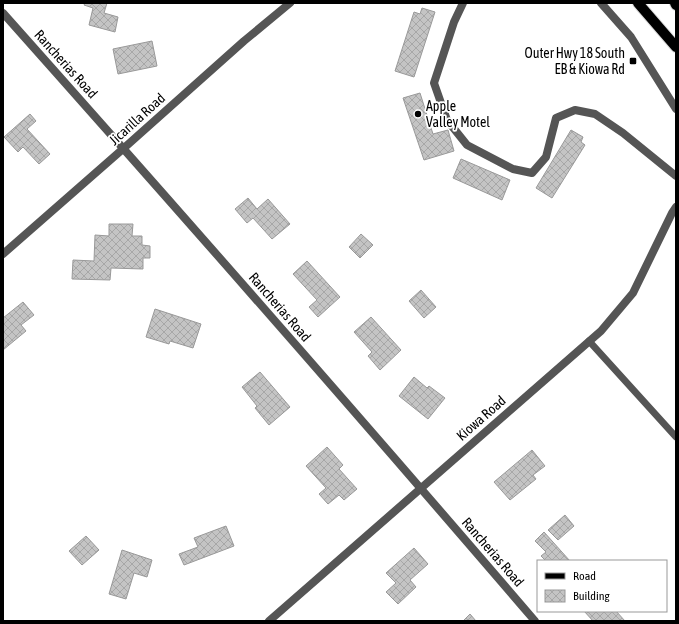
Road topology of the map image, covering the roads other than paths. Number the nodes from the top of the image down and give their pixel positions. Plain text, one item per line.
1 (290, 3) edge
2 (463, 3) edge
3 (601, 3) edge
4 (638, 3) edge
5 (3, 13) edge
6 (676, 47) edge
7 (676, 108) edge
8 (124, 148) junction
9 (676, 176) edge
10 (676, 208) edge
11 (3, 254) edge
12 (589, 341) junction
13 (676, 437) edge
14 (421, 488) junction
15 (269, 621) edge
16 (535, 621) edge

1 - 8 street, Jicarilla Road
2 - 9 street
3 - 7 street
4 - 6 main road
5 - 8 street, Rancherias Road
8 - 11 street, Jicarilla Road
8 - 14 street, Rancherias Road
10 - 12 street, Kiowa Road
12 - 13 lane
12 - 14 street, Kiowa Road
14 - 15 street, Kiowa Road
14 - 16 street, Rancherias Road

